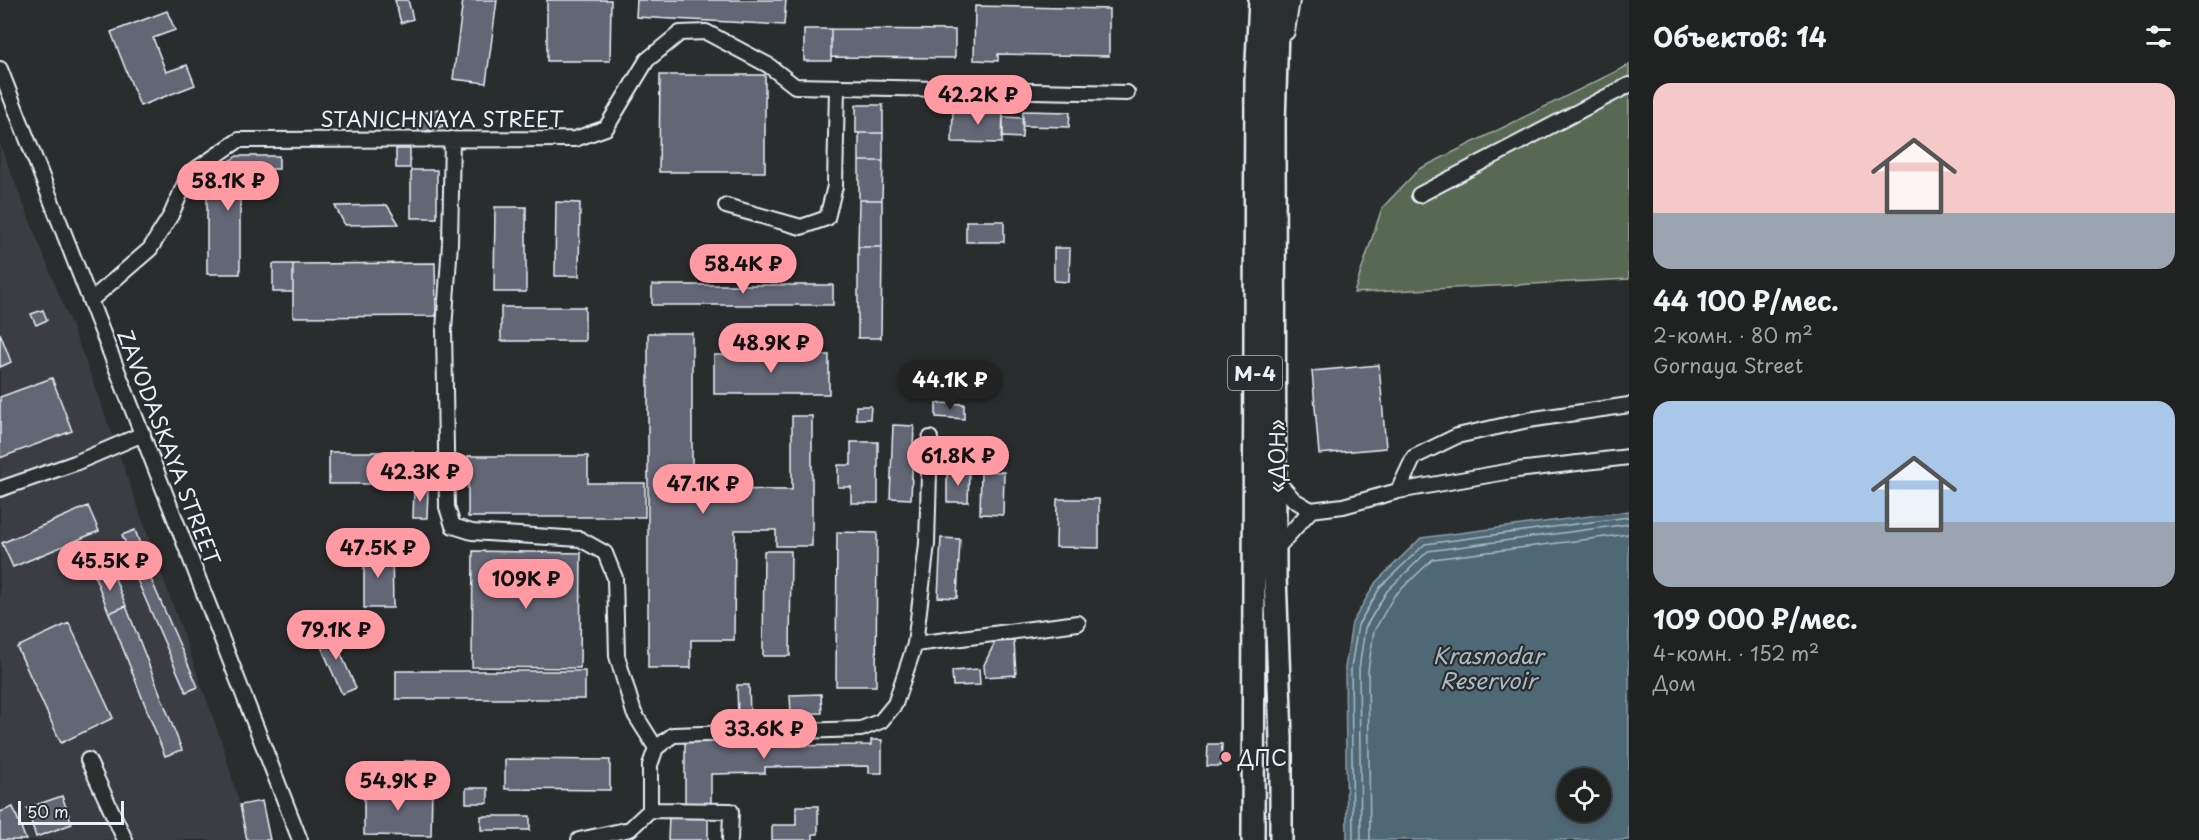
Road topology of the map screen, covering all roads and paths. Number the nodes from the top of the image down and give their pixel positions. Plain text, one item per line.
1 (1260, 0) edge
2 (1278, 0) edge
3 (1290, 0) edge
4 (0, 69) edge
5 (1629, 85) edge
6 (837, 87) junction
7 (1127, 93) dead end
8 (1274, 122) junction
9 (452, 139) junction
10 (1419, 195) dead end
11 (726, 206) dead end
12 (90, 300) junction
13 (1629, 405) edge
14 (143, 434) junction
15 (930, 438) dead end
16 (1629, 457) edge
17 (1276, 480) junction
18 (0, 489) edge
19 (1398, 491) junction
20 (1311, 510) junction
21 (1276, 549) junction
22 (1078, 623) dead end
23 (915, 644) junction
24 (656, 748) junction
25 (88, 760) dead end
26 (650, 810) junction
27 (300, 839) edge
28 (125, 840) edge
29 (579, 840) edge
30 (730, 840) edge
31 (1253, 840) edge
32 (1281, 840) edge

1 - 31 highway, «ДОН» / М-4
2 - 8 highway, «ДОН» / М-4
3 - 8 main road
4 - 12 street, ZAVODASKAYA STREET
5 - 10 street
6 - 7 street, STANICHNAYA STREET
6 - 9 street, STANICHNAYA STREET
6 - 11 street
8 - 17 highway, «ДОН» / М-4
9 - 12 street, STANICHNAYA STREET
9 - 24 street
12 - 14 street, ZAVODASKAYA STREET
13 - 19 street
14 - 18 street
14 - 27 street, ZAVODASKAYA STREET
15 - 23 street
16 - 19 street
17 - 20 street
17 - 21 highway, «ДОН» / М-4
19 - 20 street
20 - 21 street
21 - 32 highway, «ДОН» / М-4
22 - 23 street
23 - 24 street
24 - 26 street
25 - 28 street
26 - 29 street
26 - 30 street

